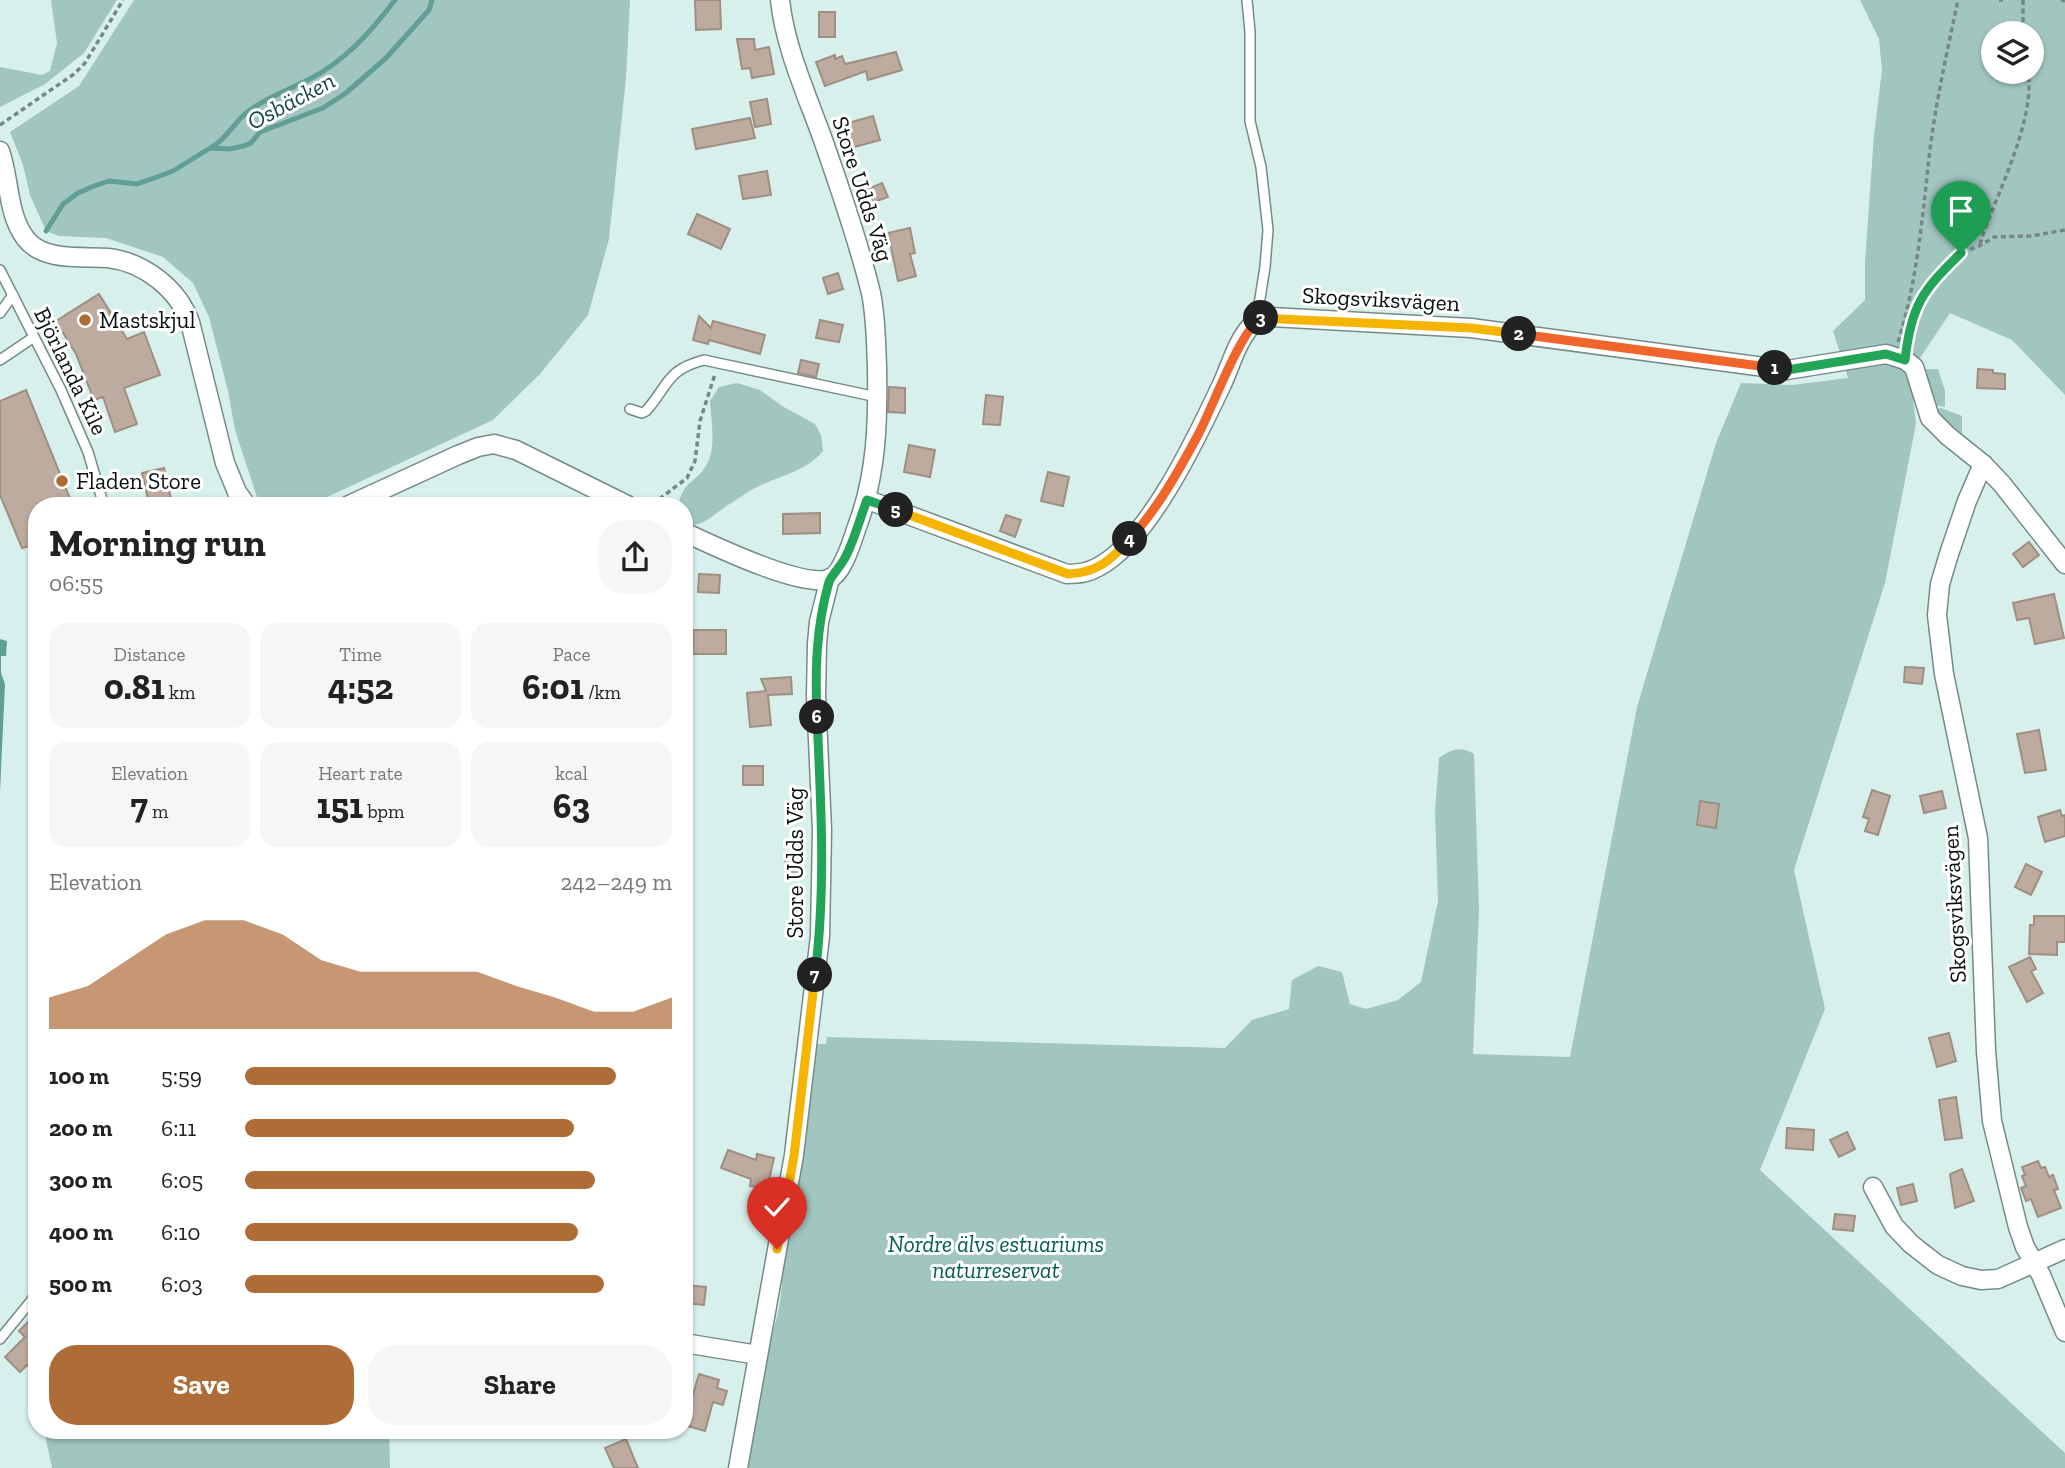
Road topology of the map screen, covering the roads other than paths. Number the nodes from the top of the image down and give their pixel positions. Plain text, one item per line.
1 (780, 0) edge
2 (1247, 0) edge
3 (0, 151) edge
4 (0, 270) edge
5 (13, 295) junction
6 (0, 298) edge
7 (0, 313) edge
8 (1260, 318) junction
9 (34, 337) junction
10 (0, 360) edge
11 (877, 397) junction
12 (630, 409) dead end
13 (1983, 464) junction
14 (101, 497) edge
15 (241, 497) edge
16 (367, 497) edge
17 (611, 497) edge
18 (867, 500) junction
19 (693, 536) edge
20 (2065, 564) edge
21 (830, 579) junction
22 (1873, 1187) dead end
23 (2065, 1249) edge
24 (2032, 1262) junction
25 (28, 1305) edge
26 (2065, 1332) edge
27 (0, 1339) edge
28 (693, 1344) edge
29 (758, 1354) junction
30 (738, 1468) edge

1 - 11 street, Store Udds Väg
2 - 8 lane
3 - 15 street
4 - 5 lane, Björlanda Kile
5 - 6 lane, Björlanda Kile
5 - 7 lane
5 - 9 lane, Björlanda Kile
8 - 13 street, Skogsviksvägen
8 - 18 street
9 - 10 lane
9 - 14 lane, Björlanda Kile
11 - 12 lane
11 - 18 street, Store Udds Väg
13 - 20 street
13 - 24 street, Skogsviksvägen
16 - 17 street
18 - 21 street, Store Udds Väg
19 - 21 street
21 - 29 street, Store Udds Väg
22 - 24 street
23 - 24 street
24 - 26 street, Skogsviksvägen
25 - 27 lane
28 - 29 street
29 - 30 street, Store Udds Väg

